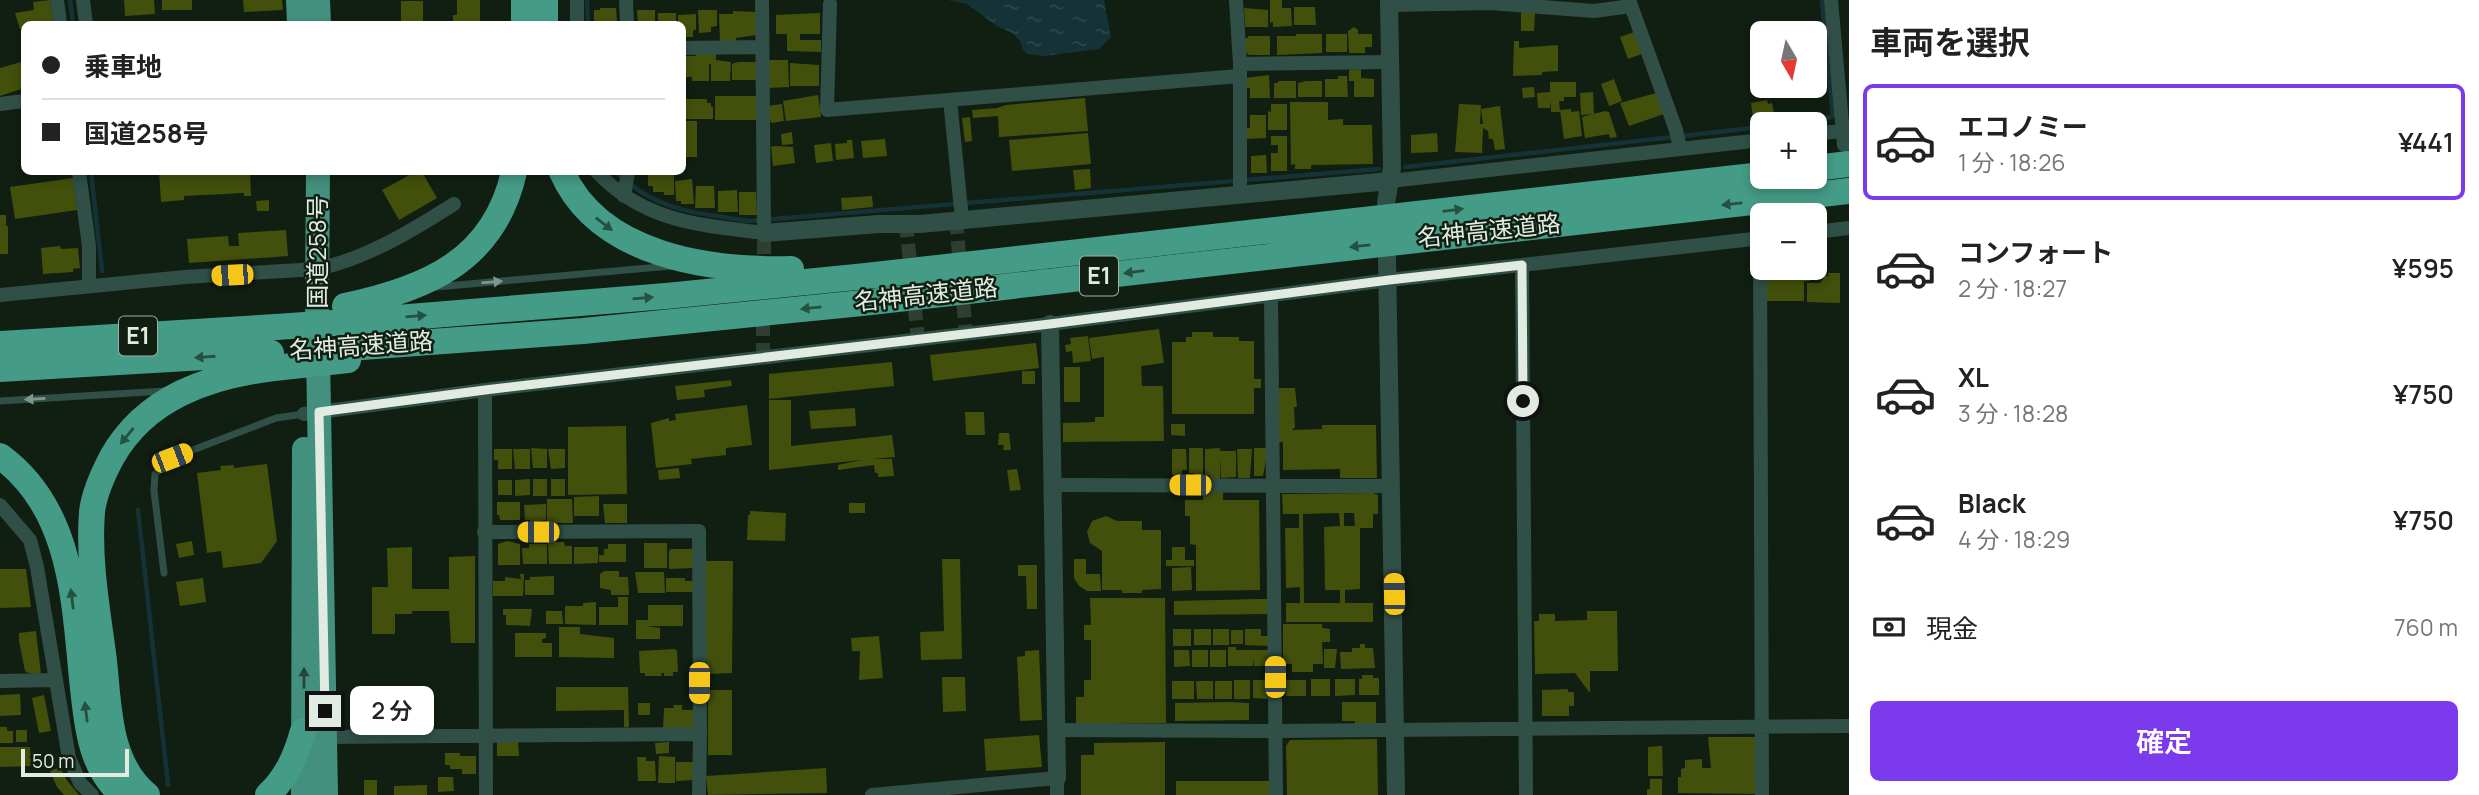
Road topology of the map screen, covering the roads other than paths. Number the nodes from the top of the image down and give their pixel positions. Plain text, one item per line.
1 (57, 0) edge
2 (83, 0) edge
3 (298, 0) edge
4 (318, 0) edge
5 (524, 0) edge
6 (545, 0) edge
7 (577, 0) edge
8 (1236, 0) edge
9 (1831, 0) edge
10 (762, 1) edge
11 (626, 2) edge
12 (1490, 2) edge
13 (1389, 3) edge
14 (1630, 3) edge
15 (830, 4) dead end
16 (60, 21) edge
17 (86, 21) edge
18 (299, 21) edge
19 (319, 21) edge
20 (524, 21) edge
21 (545, 21) edge
22 (577, 21) edge
23 (627, 21) edge
24 (762, 47) junction
25 (686, 48) edge
26 (1390, 62) junction
27 (1239, 70) junction
28 (950, 100) junction
29 (21, 101) edge
30 (0, 104) edge
31 (1827, 137) edge
32 (1678, 140) junction
33 (1750, 140) edge
34 (1847, 143) edge
35 (1827, 159) edge
36 (79, 175) edge
37 (302, 175) edge
38 (318, 175) edge
39 (513, 175) edge
40 (564, 175) edge
41 (605, 175) edge
42 (1750, 175) edge
43 (1390, 181) junction
44 (626, 183) edge
45 (1240, 185) junction
46 (1849, 191) edge
47 (1386, 203) dead end
48 (454, 204) dead end
49 (961, 209) junction
50 (764, 224) junction
51 (1849, 228) edge
52 (1292, 229) junction
53 (1827, 231) edge
54 (1750, 239) edge
55 (1387, 258) dead end
56 (714, 265) junction
57 (1522, 265) junction
58 (311, 270) junction
59 (1389, 280) junction
60 (1761, 280) edge
61 (89, 286) junction
62 (400, 293) junction
63 (0, 295) edge
64 (1270, 296) junction
65 (347, 314) junction
66 (1050, 324) junction
67 (275, 340) junction
68 (0, 344) edge
69 (0, 369) edge
70 (200, 384) junction
71 (485, 390) junction
72 (0, 401) edge
73 (312, 413) junction
74 (0, 456) edge
75 (1052, 485) junction
76 (1273, 485) junction
77 (1392, 486) junction
78 (0, 505) edge
79 (484, 532) junction
80 (164, 573) dead end
81 (55, 680) junction
82 (0, 681) edge
83 (1849, 726) edge
84 (1761, 727) junction
85 (1525, 729) junction
86 (1056, 730) junction
87 (1395, 730) junction
88 (1275, 731) junction
89 (314, 734) junction
90 (699, 734) junction
91 (485, 735) junction
92 (1057, 787) edge
93 (92, 795) edge
94 (122, 795) edge
95 (147, 795) edge
96 (268, 795) edge
97 (303, 795) edge
98 (326, 795) edge
99 (486, 795) edge
100 (699, 795) edge
101 (872, 795) edge
102 (1276, 795) edge
103 (1396, 795) edge
104 (1526, 795) edge
105 (1762, 795) edge

1 - 16 street
2 - 17 street
3 - 18 highway
4 - 19 highway
5 - 20 highway
6 - 21 highway
7 - 22 street
8 - 27 street
9 - 34 street
10 - 24 street
11 - 23 street
12 - 13 street
12 - 14 street
13 - 26 street
14 - 32 street
15 - 28 street
24 - 25 street
24 - 50 street
26 - 27 street
26 - 43 street
27 - 28 street
27 - 45 street
28 - 49 street
29 - 30 street
31 - 34 street
32 - 33 street
32 - 43 street
34 - 35 highway
36 - 61 street
37 - 58 highway, 国道258号
38 - 58 highway, 国道258号
39 - 62 highway
40 -> 56 highway
41 - 44 street
52 -> 42 highway, 名神高速道路 / E1
43 - 45 street
43 - 47 street
44 - 50 street
45 - 49 street
46 -> 67 highway, 名神高速道路 / E1
48 - 58 street
49 - 50 street
51 - 53 street
52 - 56 highway
65 -> 52 highway, 名神高速道路 / E1
54 - 57 street
55 - 59 street
62 -> 56 lane
57 - 59 street
57 - 85 street
58 - 61 street
58 - 73 highway, 国道258号
59 - 64 street
59 - 77 street
60 - 84 street
61 - 63 street
62 - 65 highway
64 - 66 street
64 - 76 street
65 - 67 highway
66 - 71 street
66 - 75 street
67 - 68 highway
67 -> 69 highway, 名神高速道路 / E1
67 - 70 highway
70 -> 72 lane
70 -> 95 highway
71 - 73 street
71 - 79 street
73 - 80 lane
73 - 89 highway, 国道258号
94 -> 74 highway
75 - 76 street
75 - 86 street
76 - 77 street
76 - 88 street
77 - 87 street
78 - 81 street
79 - 90 street
79 - 91 street
81 - 82 street
81 - 93 street
83 - 84 street
84 - 85 street
84 - 105 street
85 - 87 street
85 - 104 street
86 - 88 street
86 - 92 street
87 - 88 street
87 - 103 street
88 - 102 street
89 - 91 street
89 - 96 highway
89 - 97 highway, 国道258号
89 - 98 highway, 国道258号
90 - 91 street
90 - 100 street
91 - 99 street
92 - 101 street

